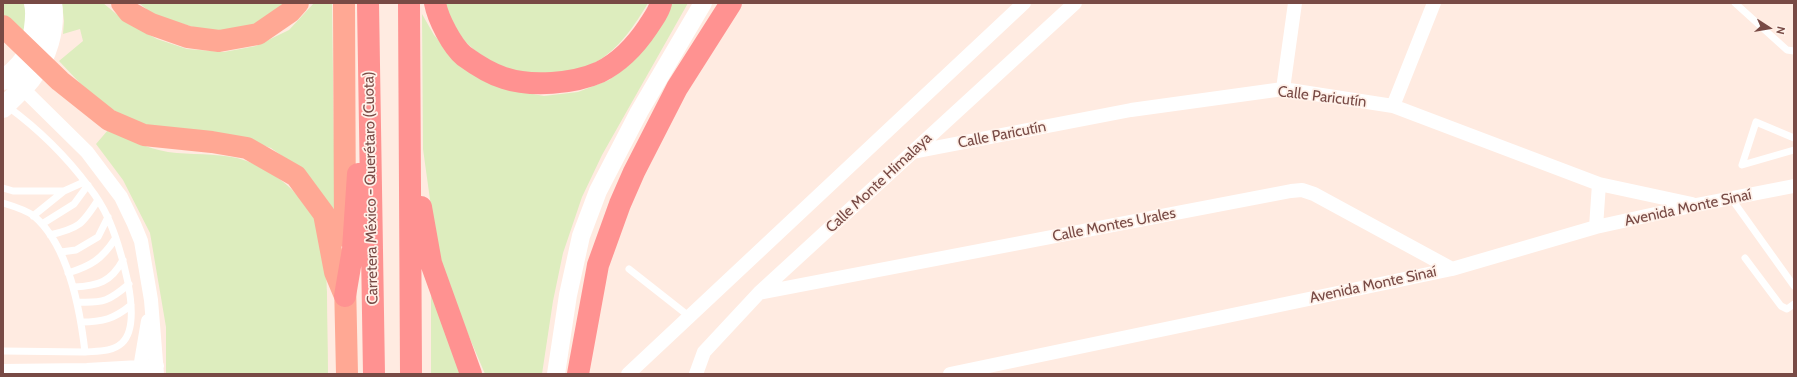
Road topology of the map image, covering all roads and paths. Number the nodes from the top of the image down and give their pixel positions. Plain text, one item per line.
1 (122, 3) edge
2 (298, 3) edge
3 (344, 3) edge
4 (368, 3) edge
5 (409, 3) edge
6 (435, 3) edge
7 (662, 3) edge
8 (703, 3) edge
9 (731, 3) edge
10 (1024, 3) edge
11 (1075, 3) edge
12 (1295, 3) edge
13 (1735, 3) edge
14 (40, 4) edge
15 (1430, 4) edge
16 (3, 26) edge
17 (1794, 51) edge
18 (410, 56) junction
19 (3, 69) edge
20 (369, 72) junction
21 (3, 80) edge
22 (1283, 89) junction
23 (3, 102) edge
24 (1393, 106) junction
25 (3, 108) edge
26 (1794, 138) edge
27 (1794, 150) edge
28 (913, 152) junction
29 (86, 183) junction
30 (1599, 184) junction
31 (1794, 186) edge
32 (3, 188) edge
33 (64, 191) junction
34 (1731, 198) junction
35 (98, 200) junction
36 (3, 202) edge
37 (1696, 205) junction
38 (33, 216) junction
39 (108, 217) junction
40 (42, 224) junction
41 (1596, 227) junction
42 (50, 235) junction
43 (116, 239) junction
44 (60, 252) junction
45 (1745, 258) dead end
46 (122, 260) junction
47 (629, 269) dead end
48 (1452, 269) junction
49 (68, 273) junction
50 (129, 284) junction
51 (1794, 286) edge
52 (74, 287) junction
53 (411, 292) junction
54 (759, 293) junction
55 (345, 296) junction
56 (151, 300) junction
57 (78, 302) junction
58 (1794, 304) edge
59 (131, 305) junction
60 (690, 317) junction
61 (81, 322) junction
62 (3, 351) edge
63 (85, 352) junction
64 (140, 370) edge
65 (157, 370) edge
66 (3, 371) edge
67 (89, 372) edge
68 (347, 374) edge
69 (374, 374) edge
70 (411, 374) edge
71 (421, 374) edge
72 (471, 374) edge
73 (556, 374) edge
74 (578, 374) edge
75 (628, 374) edge
76 (696, 374) edge
77 (950, 374) edge

1 - 2 highway
3 - 55 highway, Carretera México - Querétaro (Cuota)
4 - 20 highway, Carretera México - Querétaro (Cuota)
5 - 18 highway
6 - 7 highway
8 - 73 street
9 - 74 highway
10 - 60 street
11 - 28 street, Calle Monte Himalaya
12 - 22 street
13 - 17 lane
14 - 21 main road
14 - 25 main road
15 - 24 street
16 - 55 highway
18 - 53 highway
18 - 72 highway
19 - 56 street
20 - 55 highway
20 - 69 highway, Carretera México - Querétaro (Cuota)
22 - 24 street, Calle Paricutín
22 - 28 street, Calle Paricutín
23 - 29 lane
24 - 30 street, Calle Paricutín
26 - 27 lane
28 - 54 street, Calle Monte Himalaya
29 - 33 lane
29 - 35 lane
29 - 40 lane
30 - 37 street, Calle Paricutín
30 - 41 street
31 - 34 street, Avenida Monte Sinaí
32 - 33 lane
33 - 38 lane
34 - 37 street, Avenida Monte Sinaí
34 - 51 lane
35 - 39 lane
35 - 42 lane
36 - 38 lane
37 - 41 street, Avenida Monte Sinaí
38 - 40 lane
39 - 43 lane
39 - 44 lane
40 - 42 lane
41 - 48 street, Avenida Monte Sinaí
42 - 44 lane
43 - 46 lane
43 - 49 lane
44 - 49 lane
45 - 58 lane
46 - 50 lane
46 - 52 lane
47 - 60 lane
48 - 54 street, Calle Montes Urales
48 - 77 street, Avenida Monte Sinaí
49 - 52 lane
50 - 57 lane
50 - 59 lane
52 - 57 lane
53 - 70 highway
53 - 71 highway
54 - 76 street, Calle Monte Himalaya
55 - 68 highway, Carretera México - Querétaro (Cuota)
56 - 64 street
56 - 65 street
57 - 61 lane
59 - 61 lane
59 - 63 lane
60 - 75 street
61 - 63 lane
62 - 63 lane
64 - 65 street
64 - 67 street
66 - 67 street

